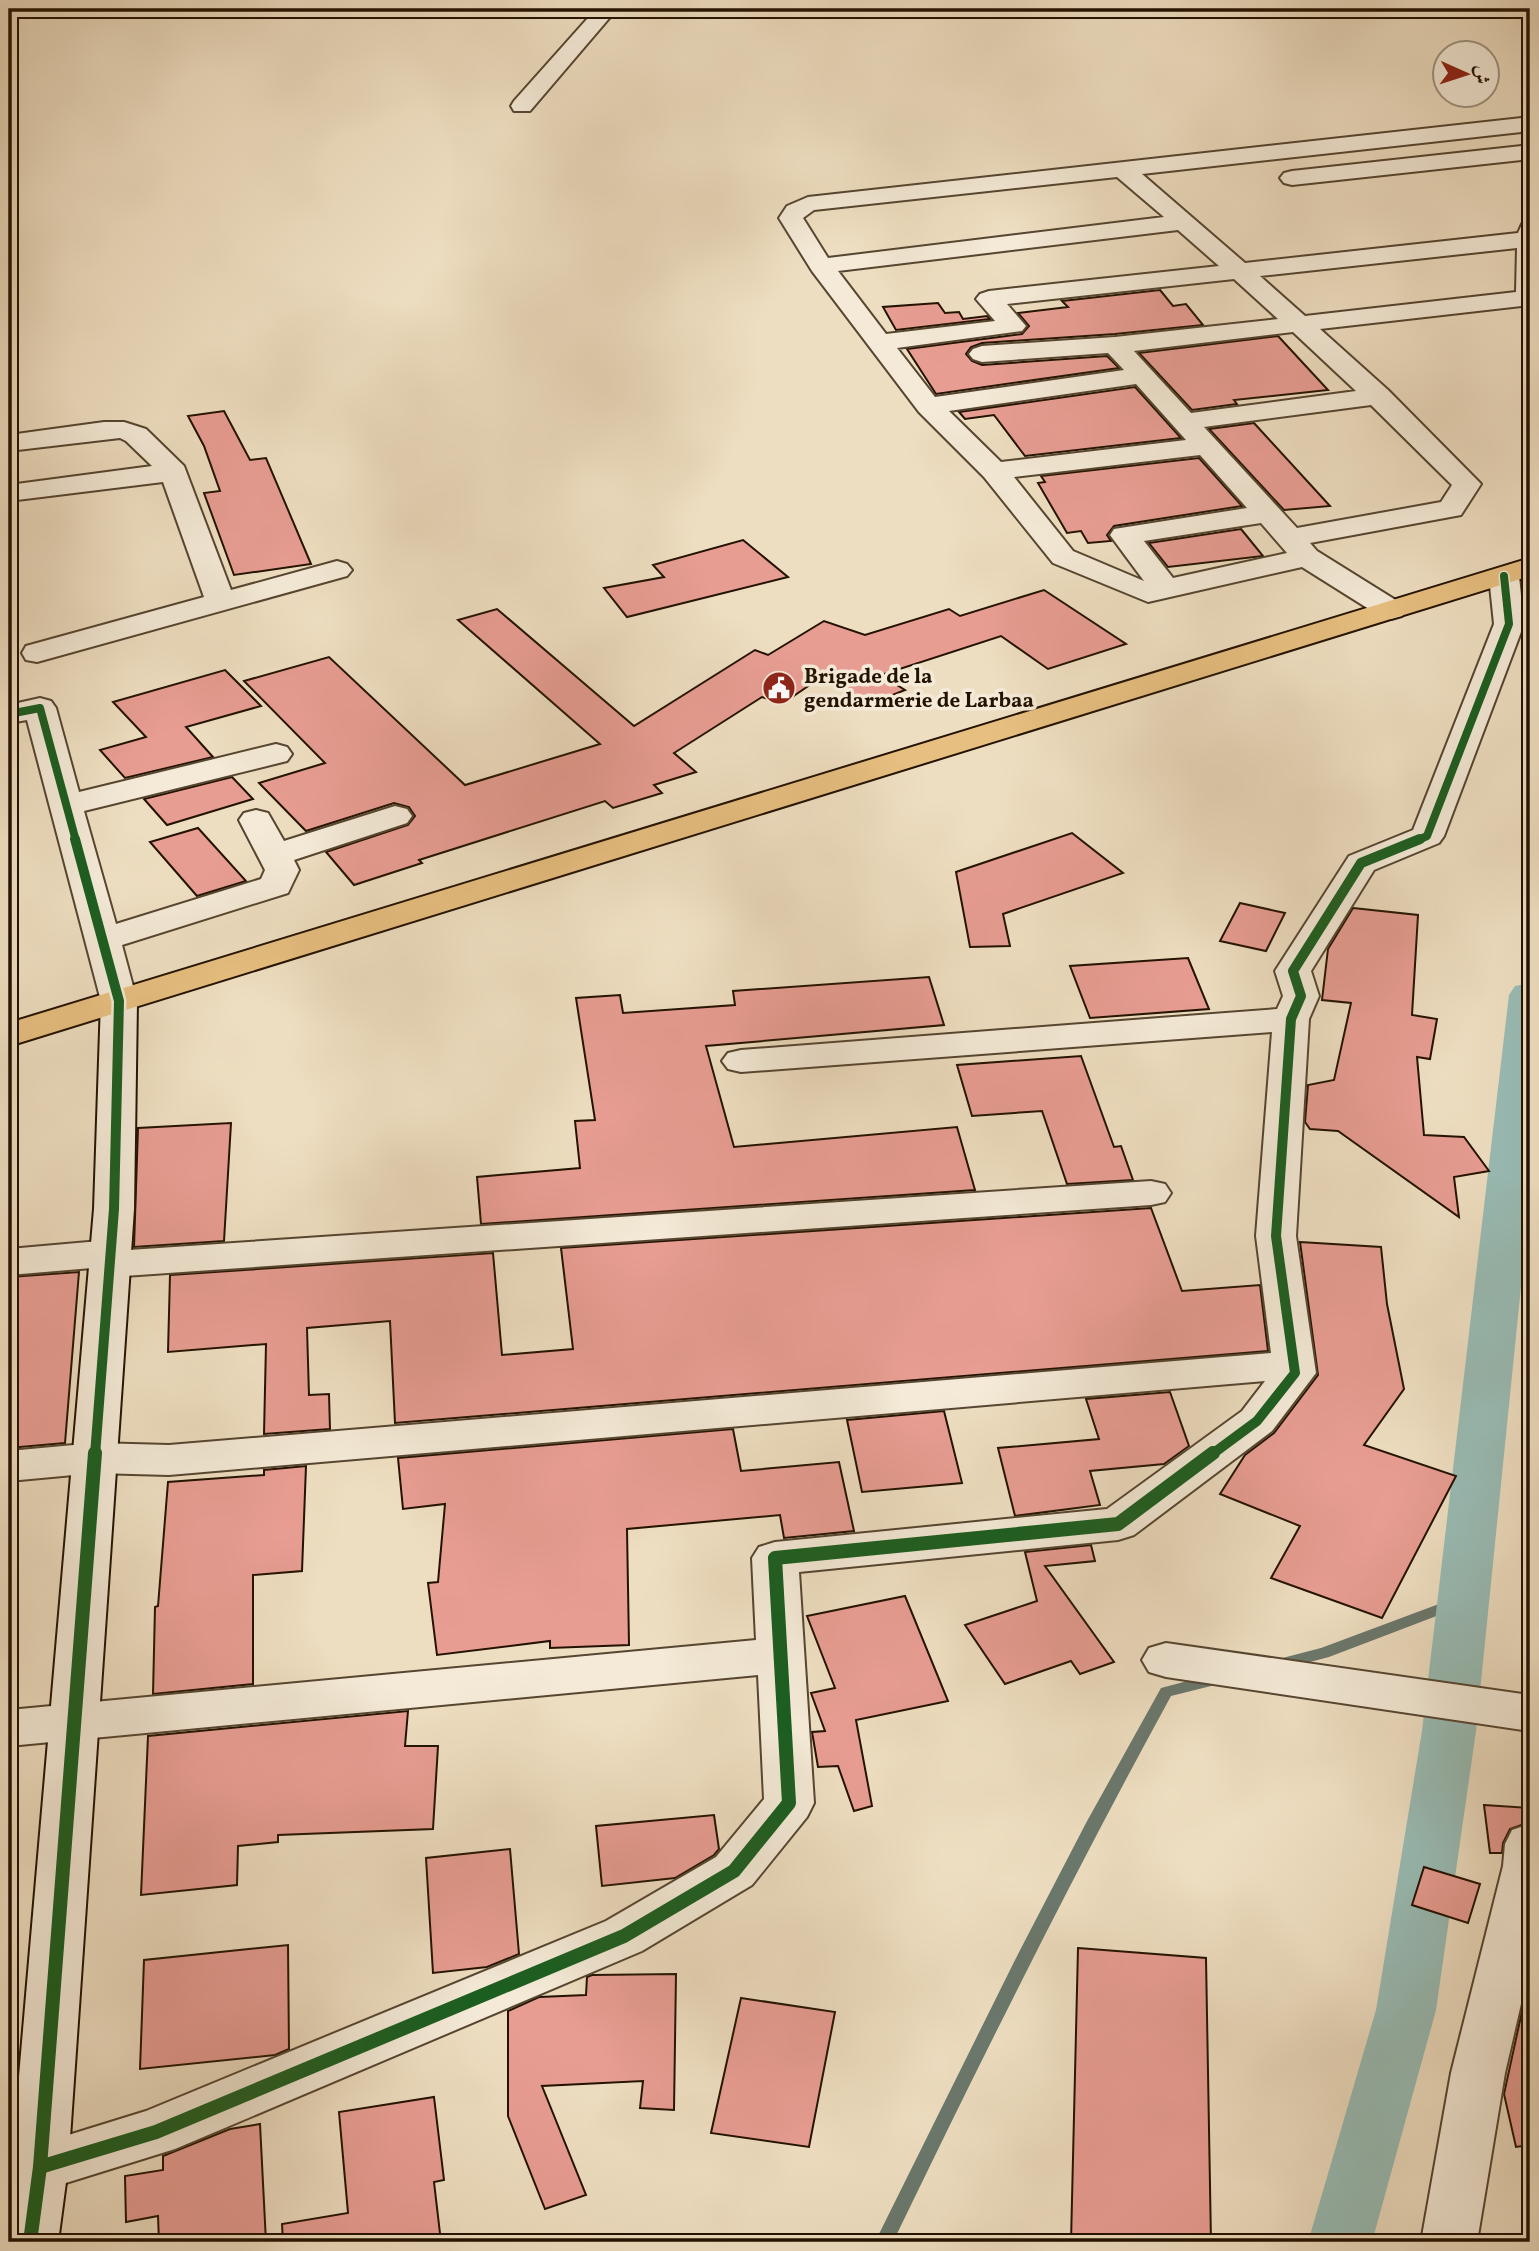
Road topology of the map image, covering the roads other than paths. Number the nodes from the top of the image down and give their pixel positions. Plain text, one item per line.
1 (607, 9) edge
2 (522, 106) dead end
3 (1530, 124) edge
4 (1530, 152) edge
5 (1122, 169) junction
6 (1292, 178) dead end
7 (1184, 222) junction
8 (1530, 229) edge
9 (1530, 239) edge
10 (821, 266) junction
11 (1241, 270) junction
12 (1301, 324) junction
13 (879, 343) junction
14 (1115, 345) junction
15 (982, 354) dead end
16 (1140, 376) junction
17 (1379, 396) junction
18 (928, 406) junction
19 (1183, 422) junction
20 (9, 443) edge
21 (1205, 446) junction
22 (994, 471) junction
23 (174, 472) junction
24 (9, 494) edge
25 (1267, 514) junction
26 (1298, 547) junction
27 (337, 570) dead end
28 (1517, 572) edge
29 (1166, 589) junction
30 (221, 603) junction
31 (1391, 610) junction
32 (23, 650) edge
33 (24, 711) edge
34 (276, 754) dead end
35 (66, 806) junction
36 (395, 816) dead end
37 (256, 821) dead end
38 (274, 855) junction
39 (103, 939) junction
40 (119, 1001) junction
41 (1292, 1019) junction
42 (9, 1035) edge
43 (741, 1061) dead end
44 (1151, 1193) dead end
45 (110, 1259) junction
46 (9, 1262) edge
47 (1293, 1366) junction
48 (94, 1458) junction
49 (9, 1465) edge
50 (780, 1655) junction
51 (1166, 1660) dead end
52 (1515, 1711) edge
53 (74, 1722) junction
54 (9, 1728) edge
55 (1530, 1844) edge
56 (40, 2167) junction
57 (30, 2242) edge
58 (1449, 2242) edge

1 - 2 street
3 - 5 street
4 - 6 street
5 - 7 street
5 - 10 street
7 - 10 street
7 - 11 street
8 - 9 street
9 - 11 street
9 - 12 street
10 - 13 street
11 - 12 street
11 - 13 street
12 - 14 street
12 - 17 street
13 - 18 street
14 - 15 street
14 - 16 street
16 - 18 street
16 - 19 street
17 - 19 street
17 - 26 street
18 - 22 street
19 - 21 street
20 - 23 street
21 - 22 street
21 - 25 street
22 - 29 street
23 - 24 street
23 - 30 street
25 - 26 street
25 - 29 street
26 - 29 street
26 - 31 street
27 - 30 street
28 - 31 main road
28 - 41 street
30 - 32 street
31 - 40 main road
32 - 33 street
33 - 35 street
34 - 35 street
35 - 39 street
36 - 38 street
37 - 38 street
38 - 39 street
39 - 40 street
40 - 42 main road
40 - 45 street
41 - 43 street
41 - 47 street
44 - 45 street
45 - 46 street
45 - 48 street
47 - 48 street
47 - 50 street
48 - 49 street
48 - 53 street
50 - 53 street
50 - 56 street
51 - 52 street
53 - 54 street
53 - 56 street
55 - 58 street
56 - 57 street

